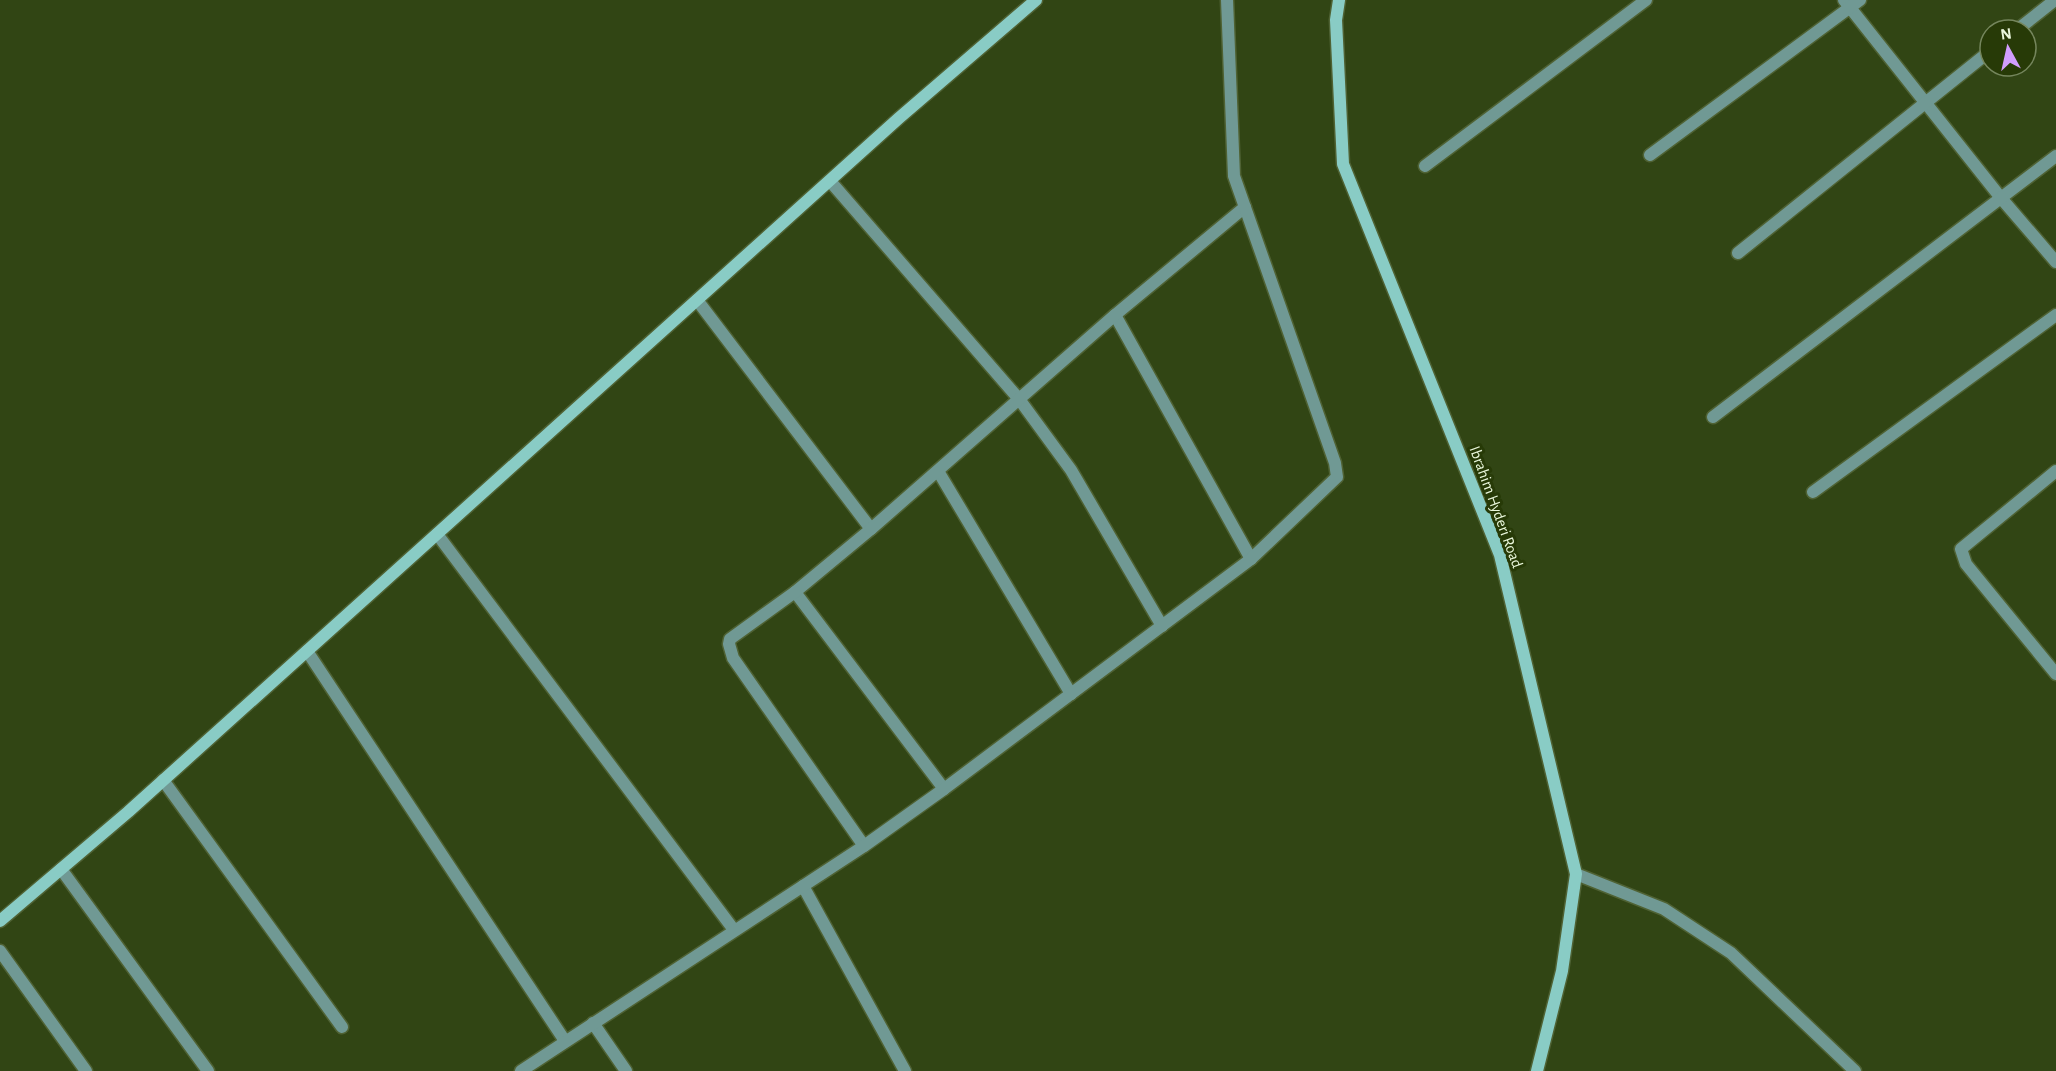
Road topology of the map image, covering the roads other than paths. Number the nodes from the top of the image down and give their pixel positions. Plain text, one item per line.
1 (1036, 0) edge
2 (1227, 0) edge
3 (1339, 0) edge
4 (1646, 0) edge
5 (2055, 0) edge
6 (1851, 2) edge
7 (2032, 18) edge
8 (1978, 60) edge
9 (1925, 102) junction
10 (1650, 155) dead end
11 (2056, 156) edge
12 (1425, 166) dead end
13 (830, 181) junction
14 (2001, 198) junction
15 (1245, 207) junction
16 (1738, 253) dead end
17 (2056, 262) edge
18 (697, 300) junction
19 (1115, 315) junction
20 (2056, 315) edge
21 (1019, 399) junction
22 (1713, 417) dead end
23 (938, 471) junction
24 (2056, 471) edge
25 (1813, 492) dead end
26 (871, 529) junction
27 (437, 534) junction
28 (1251, 559) junction
29 (795, 592) junction
30 (1162, 626) junction
31 (307, 651) junction
32 (2056, 674) edge
33 (1071, 694) junction
34 (163, 780) junction
35 (944, 789) junction
36 (864, 846) junction
37 (61, 869) junction
38 (1576, 874) junction
39 (803, 886) junction
40 (0, 921) edge
41 (734, 930) junction
42 (0, 951) edge
43 (592, 1023) junction
44 (342, 1027) dead end
45 (565, 1041) junction
46 (86, 1071) edge
47 (208, 1071) edge
48 (521, 1071) edge
49 (626, 1071) edge
50 (905, 1071) edge
51 (1538, 1071) edge
52 (1855, 1071) edge

1 - 13 street
2 - 15 street
3 - 38 street, Ibrahim Hyderi Road
4 - 12 street
5 - 7 street
6 - 9 street
6 - 10 street
8 - 9 street
9 - 14 street
9 - 16 street
11 - 14 street
13 - 18 street
13 - 21 street
14 - 17 street
14 - 22 street
15 - 19 street
15 - 28 street
18 - 26 street
18 - 27 street
19 - 21 street
19 - 28 street
20 - 25 street
21 - 23 street
21 - 30 street
23 - 26 street
23 - 33 street
24 - 32 street
26 - 29 street
27 - 31 street
27 - 41 street
28 - 30 street
29 - 35 street
29 - 36 street
30 - 33 street
31 - 34 street
31 - 45 street
33 - 35 street
34 - 37 street
34 - 44 street
35 - 36 street
36 - 39 street
37 - 40 street
37 - 47 street
38 - 51 street, Ibrahim Hyderi Road
38 - 52 street
39 - 41 street
39 - 50 street
41 - 43 street
42 - 46 street
43 - 45 street
43 - 49 street
45 - 48 street

